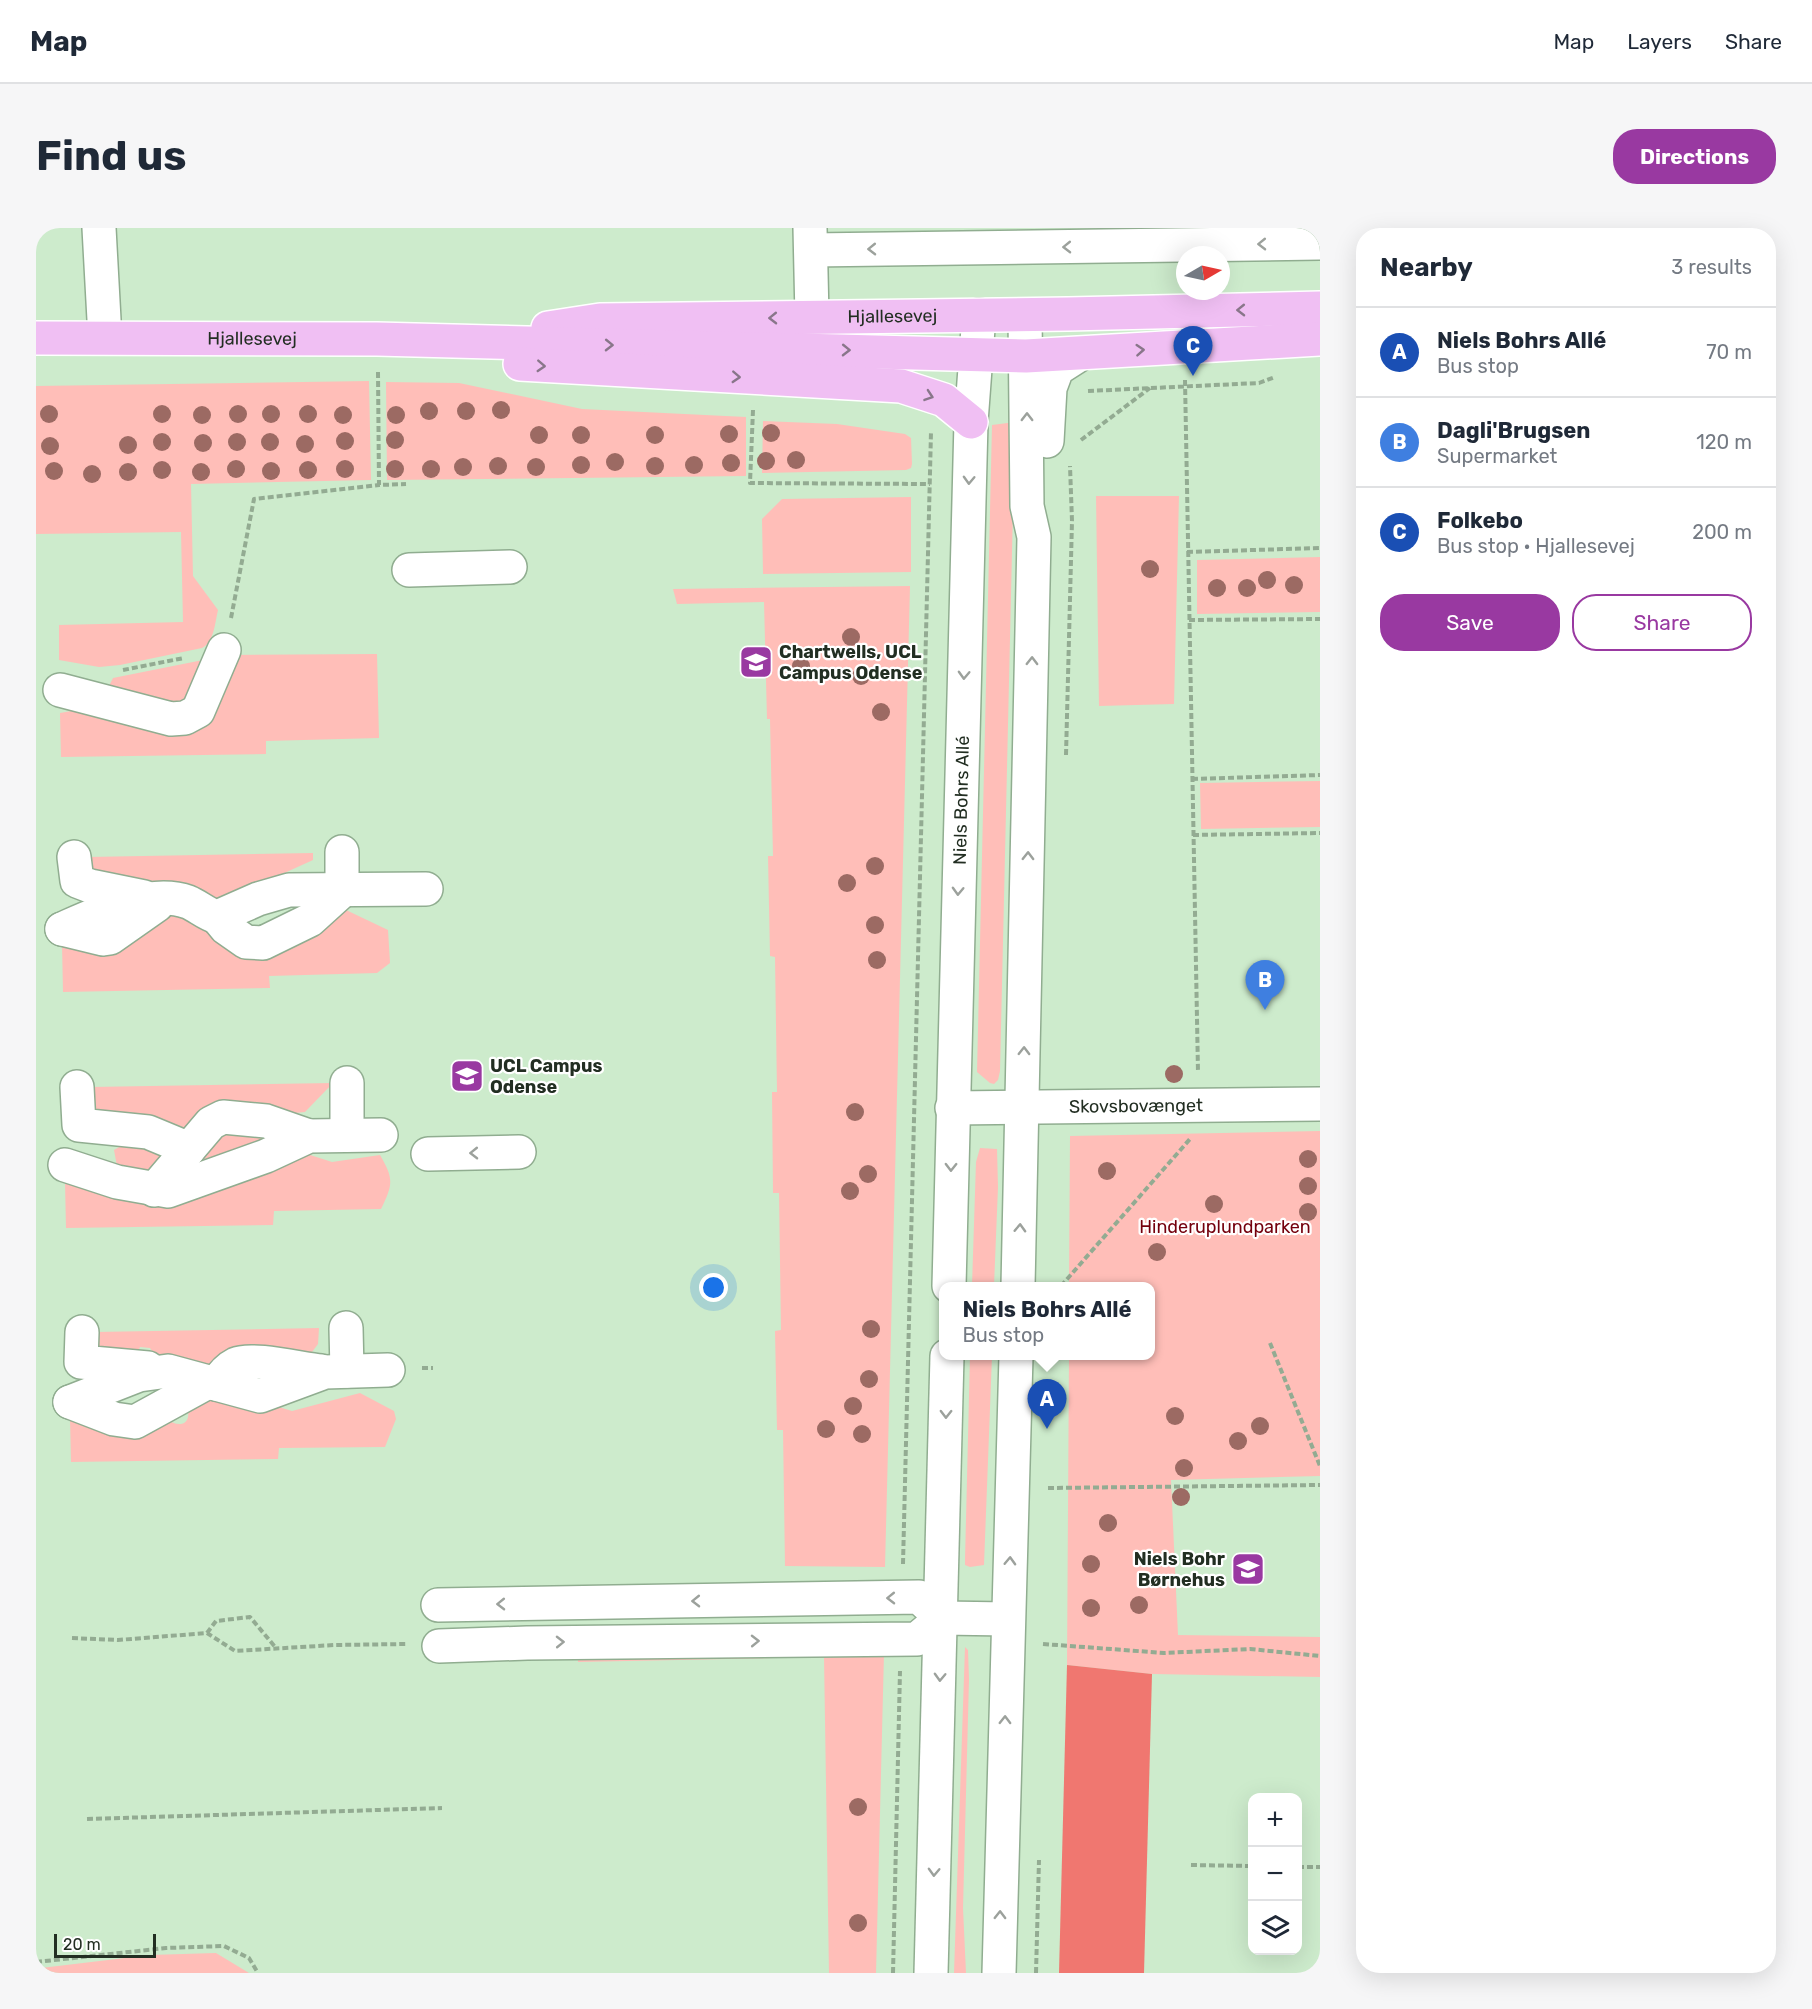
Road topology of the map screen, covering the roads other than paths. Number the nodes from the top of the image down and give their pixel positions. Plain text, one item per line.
1 (99, 228) edge
2 (811, 239) edge
3 (1320, 243) edge
4 (1320, 308) edge
5 (979, 315) junction
6 (1025, 315) junction
7 (812, 317) junction
8 (36, 338) edge
9 (105, 338) junction
10 (1320, 339) edge
11 (466, 341) junction
12 (1082, 353) junction
13 (975, 356) junction
14 (1026, 356) junction
15 (971, 422) junction
16 (1034, 537) junction
17 (510, 567) dead end
18 (410, 570) dead end
19 (224, 650) road end
20 (60, 690) dead end
21 (342, 852) dead end
22 (74, 857) dead end
23 (426, 889) dead end
24 (342, 891) junction
25 (347, 1083) dead end
26 (77, 1088) dead end
27 (1320, 1104) edge
28 (952, 1108) junction
29 (1023, 1109) junction
30 (148, 1132) junction
31 (347, 1135) junction
32 (381, 1135) dead end
33 (309, 1136) junction
34 (189, 1149) junction
35 (519, 1152) dead end
36 (428, 1154) dead end
37 (154, 1190) junction
38 (948, 1282) edge
39 (1018, 1282) edge
40 (346, 1328) dead end
41 (82, 1332) dead end
42 (947, 1360) edge
43 (1016, 1360) edge
44 (388, 1370) dead end
45 (168, 1371) junction
46 (336, 1372) junction
47 (212, 1383) junction
48 (438, 1605) dead end
49 (942, 1618) junction
50 (1008, 1619) junction
51 (439, 1646) road end
52 (931, 1973) edge
53 (999, 1973) edge

1 - 9 street
3 -> 2 street
2 - 7 street
4 -> 6 main road, Hjallesevej
5 - 6 main road, Hjallesevej
5 - 7 main road, Hjallesevej
5 - 13 street, Niels Bohrs Allé
6 - 14 street
7 -> 11 main road, Hjallesevej
8 - 9 main road, Hjallesevej
9 - 11 main road, Hjallesevej
12 -> 10 main road, Hjallesevej
11 -> 13 main road, Hjallesevej
11 -> 15 main road
12 - 14 main road, Hjallesevej
12 - 16 street
13 - 14 main road, Hjallesevej
13 - 15 street, Niels Bohrs Allé
16 -> 14 street
15 -> 28 street, Niels Bohrs Allé
29 -> 16 street
17 - 18 street
19 - 20 street
21 - 24 street
22 - 24 street
23 - 24 street
25 - 31 street
26 - 30 street
27 - 29 street, Skovsbovænget
28 - 29 street, Skovsbovænget
28 -> 38 street, Niels Bohrs Allé
39 -> 29 street
30 - 34 street
30 - 37 street
31 - 32 street
31 - 33 street
33 - 34 street
33 - 37 street
34 - 37 street
35 -> 36 street
40 - 46 street
41 - 45 street
42 -> 49 street
50 -> 43 street
44 - 46 street
45 - 47 street
45 - 47 street
46 - 47 street
49 -> 48 street
49 - 50 street
51 -> 49 street
49 -> 52 street
53 -> 50 street

